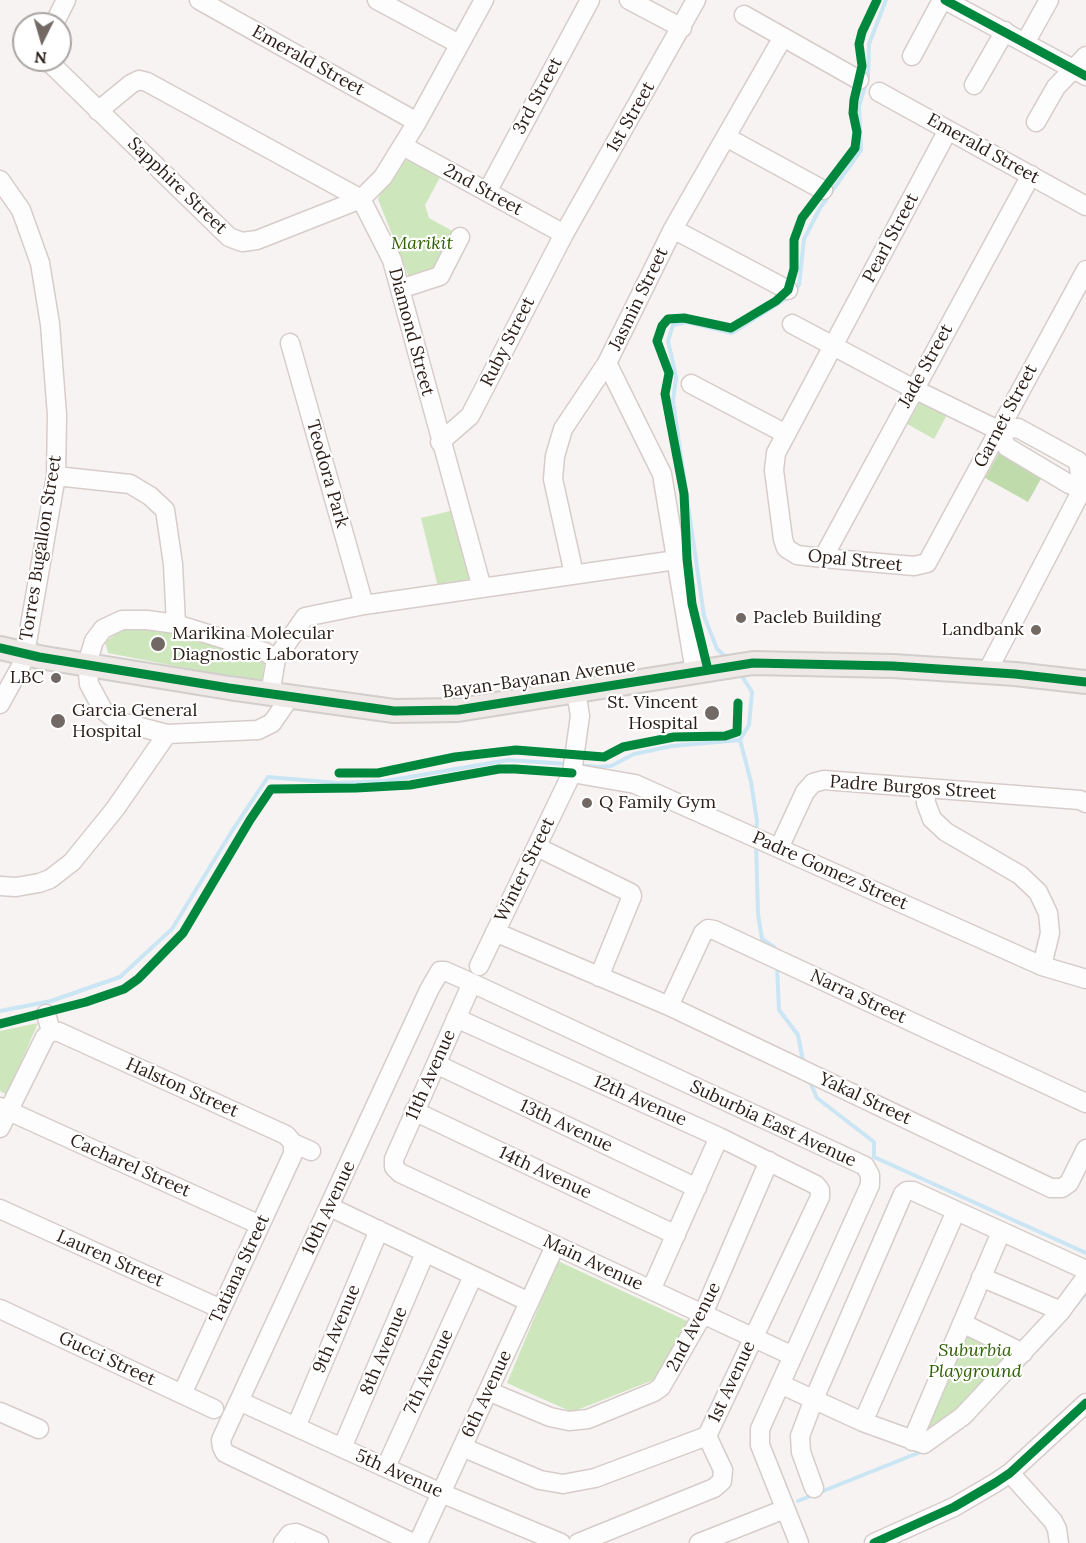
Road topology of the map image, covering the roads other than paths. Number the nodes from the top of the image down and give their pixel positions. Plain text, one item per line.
1 (199, 0) edge
2 (484, 0) edge
3 (590, 0) edge
4 (629, 0) edge
5 (696, 0) edge
6 (944, 0) edge
7 (1049, 0) edge
8 (387, 2) edge
9 (971, 6) edge
10 (744, 15) dead end
11 (682, 28) junction
12 (1005, 31) junction
13 (783, 37) junction
14 (1025, 43) junction
15 (459, 44) junction
16 (912, 56) dead end
17 (1082, 67) edge
18 (59, 72) edge
19 (860, 80) dead end
20 (974, 85) dead end
21 (879, 92) dead end
22 (98, 111) junction
23 (417, 122) junction
24 (1036, 122) dead end
25 (948, 130) junction
26 (726, 137) junction
27 (403, 146) junction
28 (1031, 175) junction
29 (0, 180) edge
30 (824, 190) dead end
31 (487, 192) junction
32 (361, 199) junction
33 (1086, 206) edge
34 (673, 229) junction
35 (564, 234) junction
36 (460, 237) dead end
37 (1086, 270) edge
38 (400, 289) junction
39 (788, 290) dead end
40 (792, 324) dead end
41 (290, 343) dead end
42 (834, 346) junction
43 (607, 363) junction
44 (691, 384) dead end
45 (914, 389) junction
46 (998, 430) junction
47 (786, 434) junction
48 (440, 442) junction
49 (56, 476) junction
50 (1085, 487) edge
51 (823, 558) junction
52 (676, 560) junction
53 (927, 563) joint
54 (574, 574) junction
55 (482, 588) junction
56 (364, 605) junction
57 (176, 624) junction
58 (0, 648) edge
59 (25, 654) junction
60 (276, 658) junction
61 (87, 664) junction
62 (695, 672) junction
63 (987, 672) junction
64 (1086, 682) edge
65 (576, 691) junction
66 (280, 695) junction
67 (0, 704) edge
68 (166, 734) junction
69 (574, 766) junction
70 (925, 788) junction
71 (1086, 803) edge
72 (537, 847) junction
73 (779, 848) junction
74 (0, 886) edge
75 (495, 932) junction
76 (1042, 966) junction
77 (440, 971) joint
78 (475, 975) junction
79 (599, 977) junction
80 (1086, 979) edge
81 (669, 1006) junction
82 (46, 1014) dead end
83 (456, 1018) junction
84 (51, 1032) junction
85 (436, 1064) junction
86 (1086, 1103) edge
87 (4, 1109) edge
88 (414, 1111) junction
89 (0, 1128) edge
90 (719, 1137) junction
91 (293, 1143) junction
92 (1086, 1149) edge
93 (310, 1151) dead end
94 (769, 1161) junction
95 (394, 1167) joint
96 (697, 1188) junction
97 (820, 1190) joint
98 (330, 1207) junction
99 (0, 1209) edge
100 (956, 1211) junction
101 (260, 1225) junction
102 (379, 1230) junction
103 (1001, 1232) junction
104 (676, 1235) junction
105 (555, 1246) junction
106 (425, 1253) junction
107 (1086, 1270) edge
108 (473, 1276) junction
109 (981, 1277) junction
110 (1086, 1277) edge
111 (651, 1290) junction
112 (529, 1302) junction
113 (0, 1309) edge
114 (221, 1309) junction
115 (1061, 1311) junction
116 (703, 1314) junction
117 (962, 1323) junction
118 (752, 1337) junction
119 (1023, 1353) junction
120 (793, 1356) junction
121 (780, 1384) junction
122 (488, 1391) junction
123 (183, 1394) junction
124 (814, 1399) junction
125 (239, 1401) junction
126 (1086, 1405) edge
127 (214, 1409) dead end
128 (0, 1412) edge
129 (863, 1422) junction
130 (296, 1427) junction
131 (39, 1429) dead end
132 (707, 1436) junction
133 (912, 1441) junction
134 (462, 1447) junction
135 (342, 1448) junction
136 (386, 1467) junction
137 (1010, 1473) junction
138 (814, 1488) dead end
139 (441, 1493) junction
140 (785, 1509) junction
141 (283, 1543) edge
142 (319, 1543) edge
143 (413, 1543) edge
144 (418, 1543) edge
145 (561, 1543) edge
146 (578, 1543) edge
147 (699, 1543) edge
148 (799, 1543) edge
149 (874, 1543) edge
150 (1059, 1543) edge

1 - 23 street, Emerald Street
2 - 15 street, Sapphire Street
3 - 31 street, 3rd Street
4 - 11 street
5 - 11 street, 1st Street
6 - 9 street
6 - 16 street
7 - 14 street
8 - 15 street
9 - 12 street
10 - 13 street
11 - 35 street, 1st Street
12 - 14 street
12 - 20 street
13 - 19 street
13 - 26 street, Jasmin Street
14 - 17 street
15 - 23 street, Sapphire Street
17 - 24 street
18 - 22 street, Sapphire Street
21 - 25 street, Emerald Street
22 - 32 street
22 - 32 street, Sapphire Street
23 - 27 street, Sapphire Street
25 - 28 street, Emerald Street
25 - 42 street, Pearl Street
26 - 30 street
26 - 34 street, Jasmin Street
27 - 31 street, 2nd Street
27 - 32 street, Sapphire Street
28 - 33 street, Emerald Street
28 - 45 street, Jade Street
29 - 49 street, Torres Bugallon Street
31 - 35 street, 2nd Street
32 - 38 street, Diamond Street
34 - 39 street
34 - 43 street, Jasmin Street
35 - 48 street, Ruby Street
36 - 38 street
37 - 46 street, Garnet Street
38 - 48 street, Diamond Street
40 - 42 street
41 - 56 street, Teodora Park
42 - 45 street
42 - 47 street, Opal Street
43 - 52 street
43 - 54 street, Jasmin Street
44 - 47 street
45 - 46 street
45 - 51 street, Jade Street
46 - 50 street
46 - 50 street
46 - 53 street, Garnet Street
47 - 51 street, Opal Street
48 - 55 street, Diamond Street
49 - 57 street
49 - 59 street, Torres Bugallon Street
50 - 63 street
51 - 53 street, Opal Street
52 - 54 street
52 - 62 street
54 - 55 street
55 - 56 street
56 - 60 street
57 - 60 street
57 - 61 street
58 - 59 main road, Bayan-Bayanan Avenue
59 - 61 main road, Bayan-Bayanan Avenue
59 - 67 street, Torres Bugallon Street
60 - 66 street
61 - 66 main road, Bayan-Bayanan Avenue
61 - 68 street
62 - 63 main road, Bayan-Bayanan Avenue
62 - 65 main road, Bayan-Bayanan Avenue
63 - 64 main road, Bayan-Bayanan Avenue
65 - 66 main road, Bayan-Bayanan Avenue
65 - 69 street
66 - 68 street
68 - 74 street
69 - 72 street, Winter Street
69 - 73 street, Padre Gomez Street
70 - 71 street, Padre Burgos Street
70 - 73 street, Padre Burgos Street
70 - 76 street
72 - 75 street, Winter Street
72 - 79 street
73 - 76 street, Padre Gomez Street
75 - 78 street, Winter Street
75 - 79 street, Yakal Street
76 - 80 street, Padre Gomez Street
77 - 78 street, Suburbia East Avenue
77 - 98 street, 10th Avenue
78 - 83 street, 11th Avenue
78 - 120 street, Suburbia East Avenue
79 - 81 street, Yakal Street
81 - 86 street, Narra Street
81 - 92 street, Yakal Street
82 - 84 street
83 - 85 street, 11th Avenue
83 - 90 street, 12th Avenue
84 - 87 street
84 - 91 street, Halston Street
85 - 88 street, 11th Avenue
85 - 96 street, 13th Avenue
87 - 89 street
87 - 101 street, Cacharel Street
88 - 95 street, 11th Avenue
88 - 104 street, 14th Avenue
90 - 94 street, 12th Avenue
90 - 96 street
91 - 93 street, Halston Street
91 - 101 street, Tatiana Street
94 - 97 street, 12th Avenue
94 - 116 street, 2nd Avenue
95 - 105 street, Main Avenue
96 - 104 street
97 - 118 street, 1st Avenue
98 - 102 street
98 - 125 street, 10th Avenue
99 - 114 street, Lauren Street
100 - 103 street
100 - 124 street
100 - 129 street
101 - 114 street, Tatiana Street
102 - 106 street
102 - 130 street, 9th Avenue
103 - 107 street
103 - 109 street
104 - 111 street
105 - 111 street, Main Avenue
105 - 112 street, 6th Avenue
106 - 108 street
106 - 135 street, 8th Avenue
108 - 112 street
108 - 136 street, 7th Avenue
109 - 115 street
109 - 117 street
110 - 115 street
111 - 116 street, Main Avenue
112 - 122 street, 6th Avenue
113 - 123 street, Gucci Street
114 - 123 street, Tatiana Street
115 - 119 street
116 - 118 street, Main Avenue
116 - 122 street, 2nd Avenue
117 - 119 street
117 - 133 street
118 - 120 street, Main Avenue
118 - 132 street, 1st Avenue
119 - 133 street
120 - 121 street, Suburbia East Avenue
121 - 124 street
121 - 140 street, Suburbia East Avenue
122 - 134 street, 6th Avenue
123 - 127 street, Gucci Street
124 - 129 street
124 - 138 street
125 - 130 street, 5th Avenue
125 - 143 street, 10th Avenue
126 - 137 street
128 - 131 street
129 - 133 street
130 - 135 street, 5th Avenue
132 - 134 street, 1st Avenue
132 - 146 street
134 - 139 street, 6th Avenue
135 - 136 street, 5th Avenue
136 - 139 street, 5th Avenue
137 - 149 street
137 - 150 street
139 - 144 street, 6th Avenue
139 - 145 street, 5th Avenue
140 - 147 street
140 - 148 street, Suburbia East Avenue
141 - 142 street

